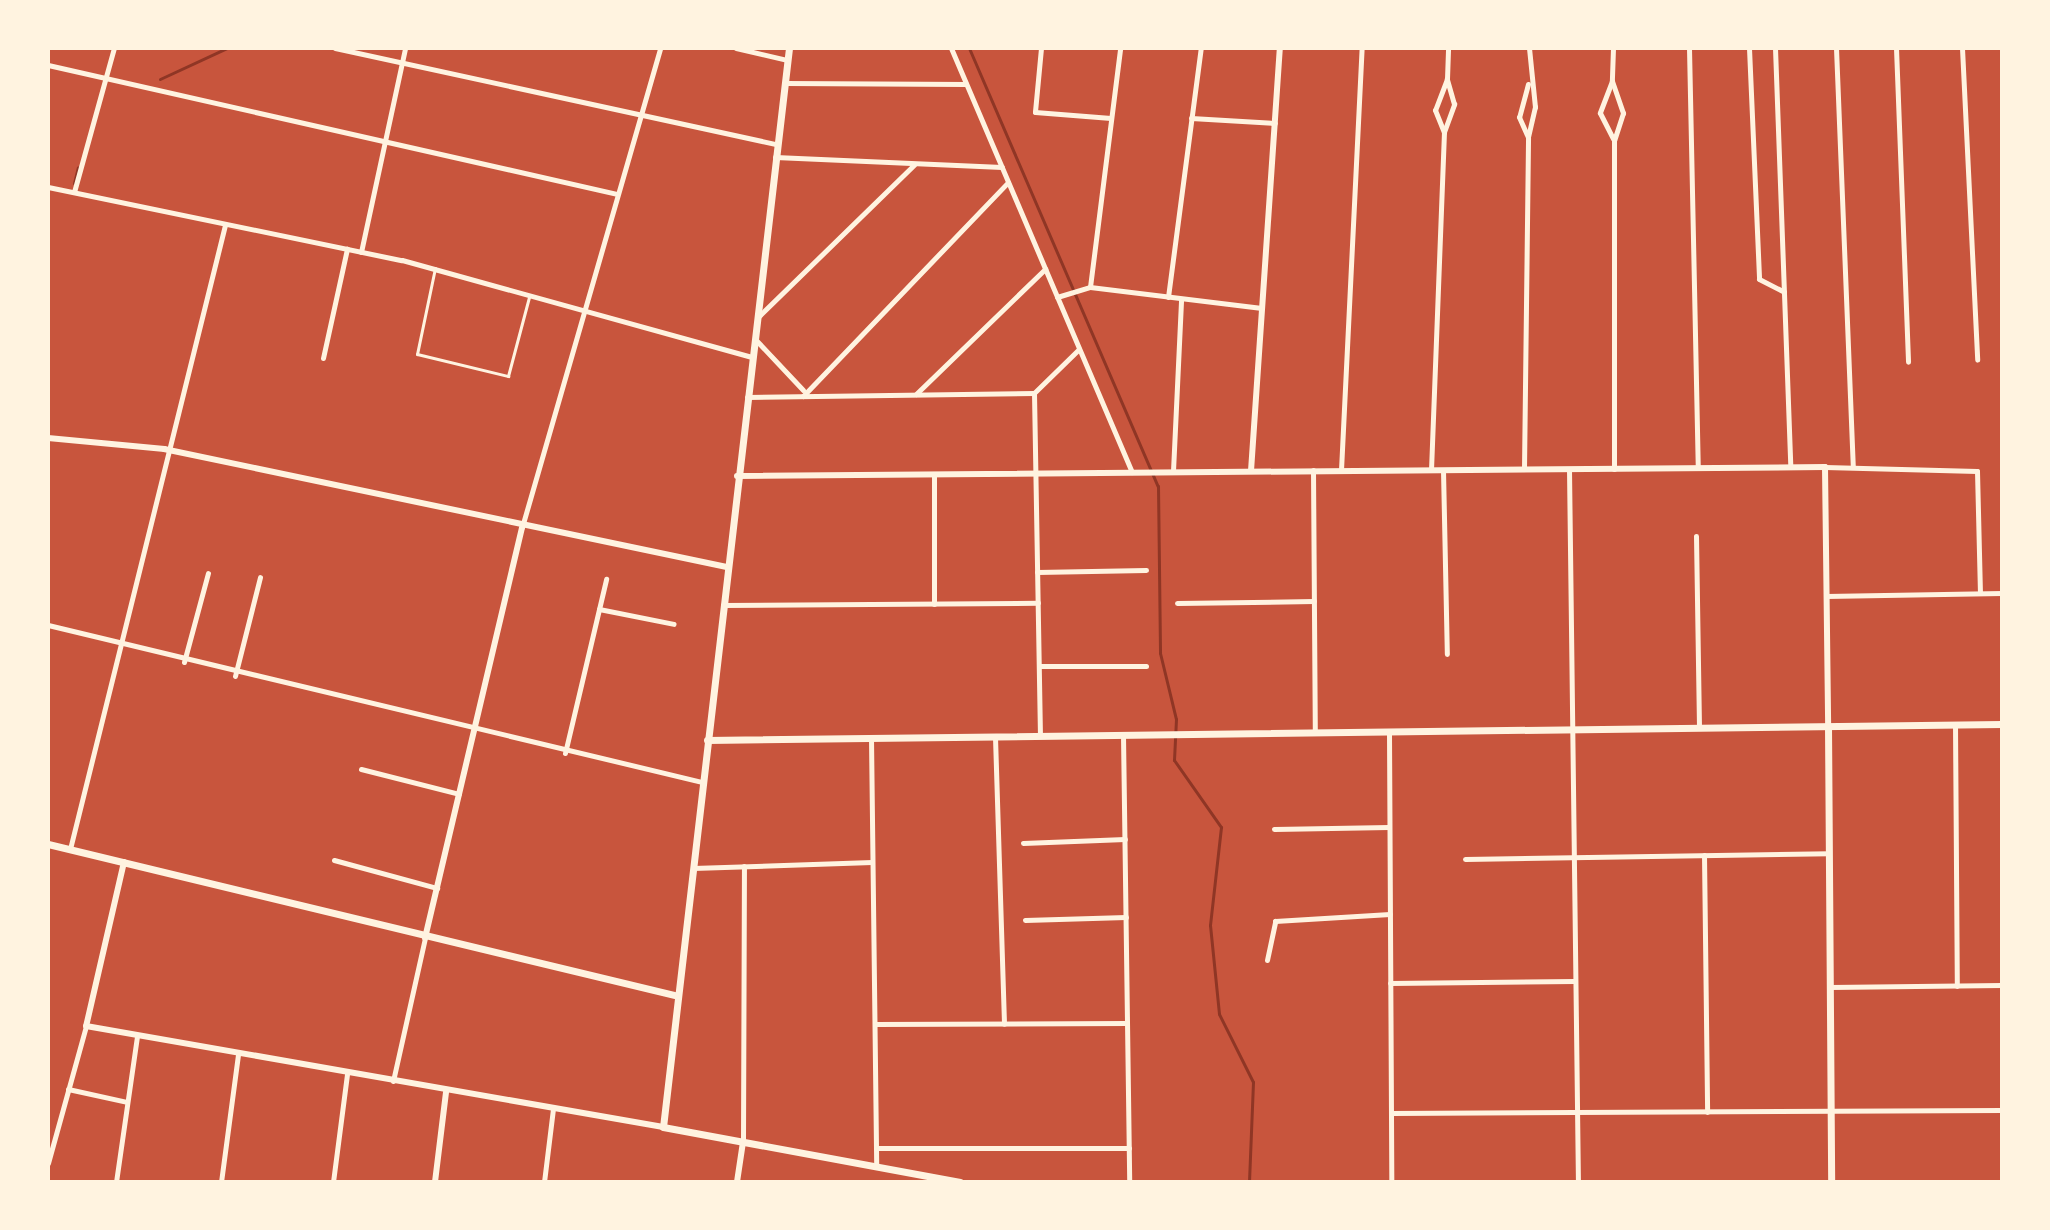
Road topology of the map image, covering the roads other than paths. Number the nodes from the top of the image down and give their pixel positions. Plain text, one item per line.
1 (114, 48) edge
2 (335, 48) edge
3 (405, 48) edge
4 (660, 48) edge
5 (736, 48) edge
6 (789, 48) edge
7 (951, 48) edge
8 (1041, 48) edge
9 (1120, 48) edge
10 (1201, 48) edge
11 (1280, 48) edge
12 (1362, 48) edge
13 (1448, 48) edge
14 (1529, 48) edge
15 (1613, 48) edge
16 (1689, 48) edge
17 (1749, 48) edge
18 (1775, 48) edge
19 (1836, 48) edge
20 (1896, 48) edge
21 (1962, 48) edge
22 (787, 60) junction
23 (402, 61) junction
24 (48, 65) edge
25 (106, 77) junction
26 (1447, 79) junction
27 (1612, 81) junction
28 (784, 83) junction
29 (1528, 83) junction
30 (966, 84) junction
31 (641, 116) junction
32 (1111, 118) junction
33 (1191, 118) junction
34 (1275, 123) junction
35 (1444, 132) junction
36 (1528, 137) junction
37 (386, 138) junction
38 (1614, 140) junction
39 (775, 144) junction
40 (774, 157) junction
41 (916, 163) junction
42 (1002, 167) junction
43 (1008, 182) junction
44 (48, 187) edge
45 (74, 192) junction
46 (617, 194) junction
47 (225, 225) junction
48 (347, 249) junction
49 (361, 252) junction
50 (435, 268) junction
51 (1045, 269) junction
52 (1087, 287) junction
53 (1784, 292) junction
54 (530, 293) junction
55 (1060, 296) junction
56 (1168, 297) junction
57 (1181, 299) junction
58 (1262, 308) junction
59 (587, 311) junction
60 (755, 320) junction
61 (753, 337) junction
62 (1079, 349) junction
63 (751, 357) junction
64 (323, 358) dead end
65 (1977, 360) dead end
66 (1908, 362) dead end
67 (803, 393) junction
68 (1034, 393) junction
69 (915, 395) junction
70 (746, 397) junction
71 (48, 438) edge
72 (164, 449) junction
73 (1431, 466) junction
74 (1790, 467) junction
75 (1825, 467) junction
76 (1853, 467) junction
77 (1698, 468) junction
78 (1524, 469) junction
79 (1569, 469) junction
80 (1614, 469) junction
81 (1313, 470) junction
82 (1341, 470) junction
83 (1443, 470) junction
84 (1173, 471) junction
85 (1251, 471) junction
86 (1132, 472) junction
87 (1035, 473) junction
88 (934, 474) junction
89 (737, 476) junction
90 (522, 527) junction
91 (1696, 536) dead end
92 (727, 567) junction
93 (1146, 570) dead end
94 (1037, 572) junction
95 (208, 573) dead end
96 (260, 577) dead end
97 (606, 579) dead end
98 (1980, 593) junction
99 (2002, 593) edge
100 (1826, 596) junction
101 (1314, 601) junction
102 (1038, 603) junction
103 (1177, 603) dead end
104 (934, 604) junction
105 (722, 605) junction
106 (599, 609) junction
107 (674, 624) dead end
108 (48, 625) edge
109 (117, 644) junction
110 (1447, 654) dead end
111 (184, 662) junction
112 (1039, 666) junction
113 (1146, 666) dead end
114 (235, 676) junction
115 (1955, 724) junction
116 (2002, 724) edge
117 (1828, 726) junction
118 (1699, 728) junction
119 (1572, 730) junction
120 (474, 733) junction
121 (1315, 733) junction
122 (1389, 733) junction
123 (1123, 735) junction
124 (995, 736) junction
125 (1040, 736) junction
126 (871, 738) junction
127 (707, 740) junction
128 (565, 753) junction
129 (361, 769) dead end
130 (702, 782) junction
131 (459, 794) junction
132 (1389, 827) junction
133 (1274, 829) dead end
134 (1125, 839) junction
135 (1023, 843) dead end
136 (48, 844) edge
137 (70, 849) junction
138 (1829, 853) junction
139 (1704, 855) junction
140 (1574, 857) junction
141 (1465, 859) dead end
142 (334, 860) dead end
143 (124, 862) junction
144 (872, 862) junction
145 (744, 866) junction
146 (692, 868) junction
147 (437, 888) junction
148 (1390, 914) junction
149 (1126, 917) junction
150 (1025, 920) dead end
151 (425, 938) junction
152 (1267, 960) dead end
153 (1575, 981) junction
154 (1390, 983) junction
155 (2002, 985) edge
156 (1957, 986) junction
157 (1830, 987) junction
158 (678, 996) junction
159 (1127, 1023) junction
160 (875, 1024) junction
161 (1004, 1024) junction
162 (86, 1026) junction
163 (137, 1036) junction
164 (238, 1054) junction
165 (347, 1074) junction
166 (393, 1082) junction
167 (68, 1089) junction
168 (446, 1092) junction
169 (127, 1102) junction
170 (553, 1109) junction
171 (1831, 1110) junction
172 (2002, 1110) edge
173 (1707, 1112) junction
174 (1391, 1113) junction
175 (1577, 1113) junction
176 (663, 1127) junction
177 (743, 1142) junction
178 (876, 1148) junction
179 (1129, 1148) junction
180 (48, 1163) edge
181 (876, 1167) junction
182 (116, 1182) edge
183 (221, 1182) edge
184 (333, 1182) edge
185 (435, 1182) edge
186 (544, 1182) edge
187 (737, 1182) edge
188 (960, 1182) edge
189 (1129, 1182) edge
190 (1391, 1182) edge
191 (1578, 1182) edge
192 (1831, 1182) edge

1 - 25 street
2 - 23 street
3 - 23 street
4 - 31 street
5 - 22 street
6 - 22 main road
7 - 30 street
8 - 32 street
9 - 32 street
10 - 33 street
11 - 34 street
12 - 82 street
13 - 26 street
14 - 29 street
15 - 27 street
16 - 77 street
17 - 53 street
18 - 53 street
19 - 76 street
20 - 66 street
21 - 65 street
22 - 28 main road
23 - 31 street
23 - 37 street
24 - 25 street
25 - 37 street
25 - 45 street
26 - 35 street
26 - 35 street
27 - 38 street
27 - 38 street
28 - 30 street
28 - 39 main road
29 - 36 street
29 - 36 street
30 - 42 street
31 - 39 street
31 - 46 street
32 - 52 street
33 - 34 street
33 - 56 street
34 - 58 street
35 - 73 street
36 - 78 street
37 - 46 street
37 - 49 street
38 - 80 street
39 - 40 main road
40 - 41 street
40 - 60 main road
41 - 42 street
41 - 60 street
42 - 43 street
43 - 51 street
43 - 67 street
44 - 45 street
45 - 47 street
46 - 59 street
47 - 48 street
47 - 72 street
48 - 49 street
48 - 64 street
49 - 50 street
50 - 54 street
50 - 54 lane
51 - 55 street
51 - 69 street
52 - 55 street
52 - 56 street
53 - 74 street
54 - 59 street
55 - 62 street
56 - 57 street
57 - 58 street
57 - 84 street
58 - 85 street
59 - 63 street
59 - 90 street
60 - 61 main road
61 - 63 main road
61 - 67 street
62 - 68 street
62 - 86 street
63 - 70 main road
67 - 69 street
67 - 70 street
68 - 69 street
68 - 87 street
70 - 89 main road
71 - 72 street
72 - 90 street
72 - 109 street
73 - 82 street
73 - 83 street
74 - 75 street
74 - 77 street
75 - 76 street
75 - 100 street
76 - 98 street
77 - 80 street
78 - 79 street
78 - 83 street
79 - 80 street
79 - 119 street
81 - 82 street
81 - 85 street
81 - 101 street
83 - 110 street
84 - 85 street
84 - 86 street
86 - 87 street
87 - 88 street
87 - 94 street
88 - 89 street
88 - 104 street
89 - 92 main road
90 - 92 street
90 - 120 street
91 - 118 street
92 - 105 main road
93 - 94 street
94 - 102 street
95 - 111 street
96 - 114 street
97 - 106 street
98 - 99 street
98 - 100 street
100 - 117 street
101 - 103 street
101 - 121 street
102 - 104 street
102 - 112 street
104 - 105 street
105 - 127 main road
106 - 107 street
106 - 128 street
108 - 109 street
109 - 111 street
109 - 137 street
111 - 114 street
112 - 113 street
112 - 125 street
114 - 120 street
115 - 116 main road
115 - 117 main road
115 - 156 street
117 - 118 main road
117 - 138 main road
118 - 119 main road
119 - 122 main road
119 - 140 street
120 - 128 street
120 - 131 street
121 - 122 main road
121 - 123 main road
122 - 132 street
123 - 125 main road
123 - 134 street
124 - 125 main road
124 - 126 main road
124 - 161 street
126 - 127 main road
126 - 144 street
127 - 130 main road
128 - 130 street
129 - 131 street
130 - 146 main road
131 - 147 street
132 - 133 street
132 - 148 street
134 - 135 street
134 - 149 street
136 - 137 main road
137 - 143 main road
138 - 139 street
138 - 157 main road
139 - 140 street
139 - 173 street
140 - 141 street
140 - 153 street
142 - 147 street
143 - 151 main road
143 - 162 street
144 - 145 street
144 - 160 street
145 - 146 street
145 - 177 street
146 - 158 main road
147 - 151 street
148 - 152 street
148 - 154 street
149 - 150 street
149 - 159 street
151 - 158 main road
151 - 166 street
153 - 154 street
153 - 175 street
154 - 174 street
155 - 156 street
156 - 157 street
157 - 171 main road
158 - 176 main road
159 - 161 street
159 - 179 street
160 - 161 street
160 - 178 street
162 - 163 street
162 - 167 street
163 - 164 street
163 - 169 street
164 - 165 street
164 - 183 street
165 - 166 street
165 - 184 street
166 - 168 street
167 - 169 street
167 - 180 street
168 - 170 street
168 - 185 street
169 - 182 street
170 - 176 street
170 - 186 street
171 - 172 street
171 - 173 street
171 - 192 main road
173 - 175 street
174 - 175 street
174 - 190 street
175 - 191 street
176 - 177 main road
177 - 181 main road
177 - 187 street
178 - 179 street
178 - 181 street
179 - 189 street
181 - 188 main road

